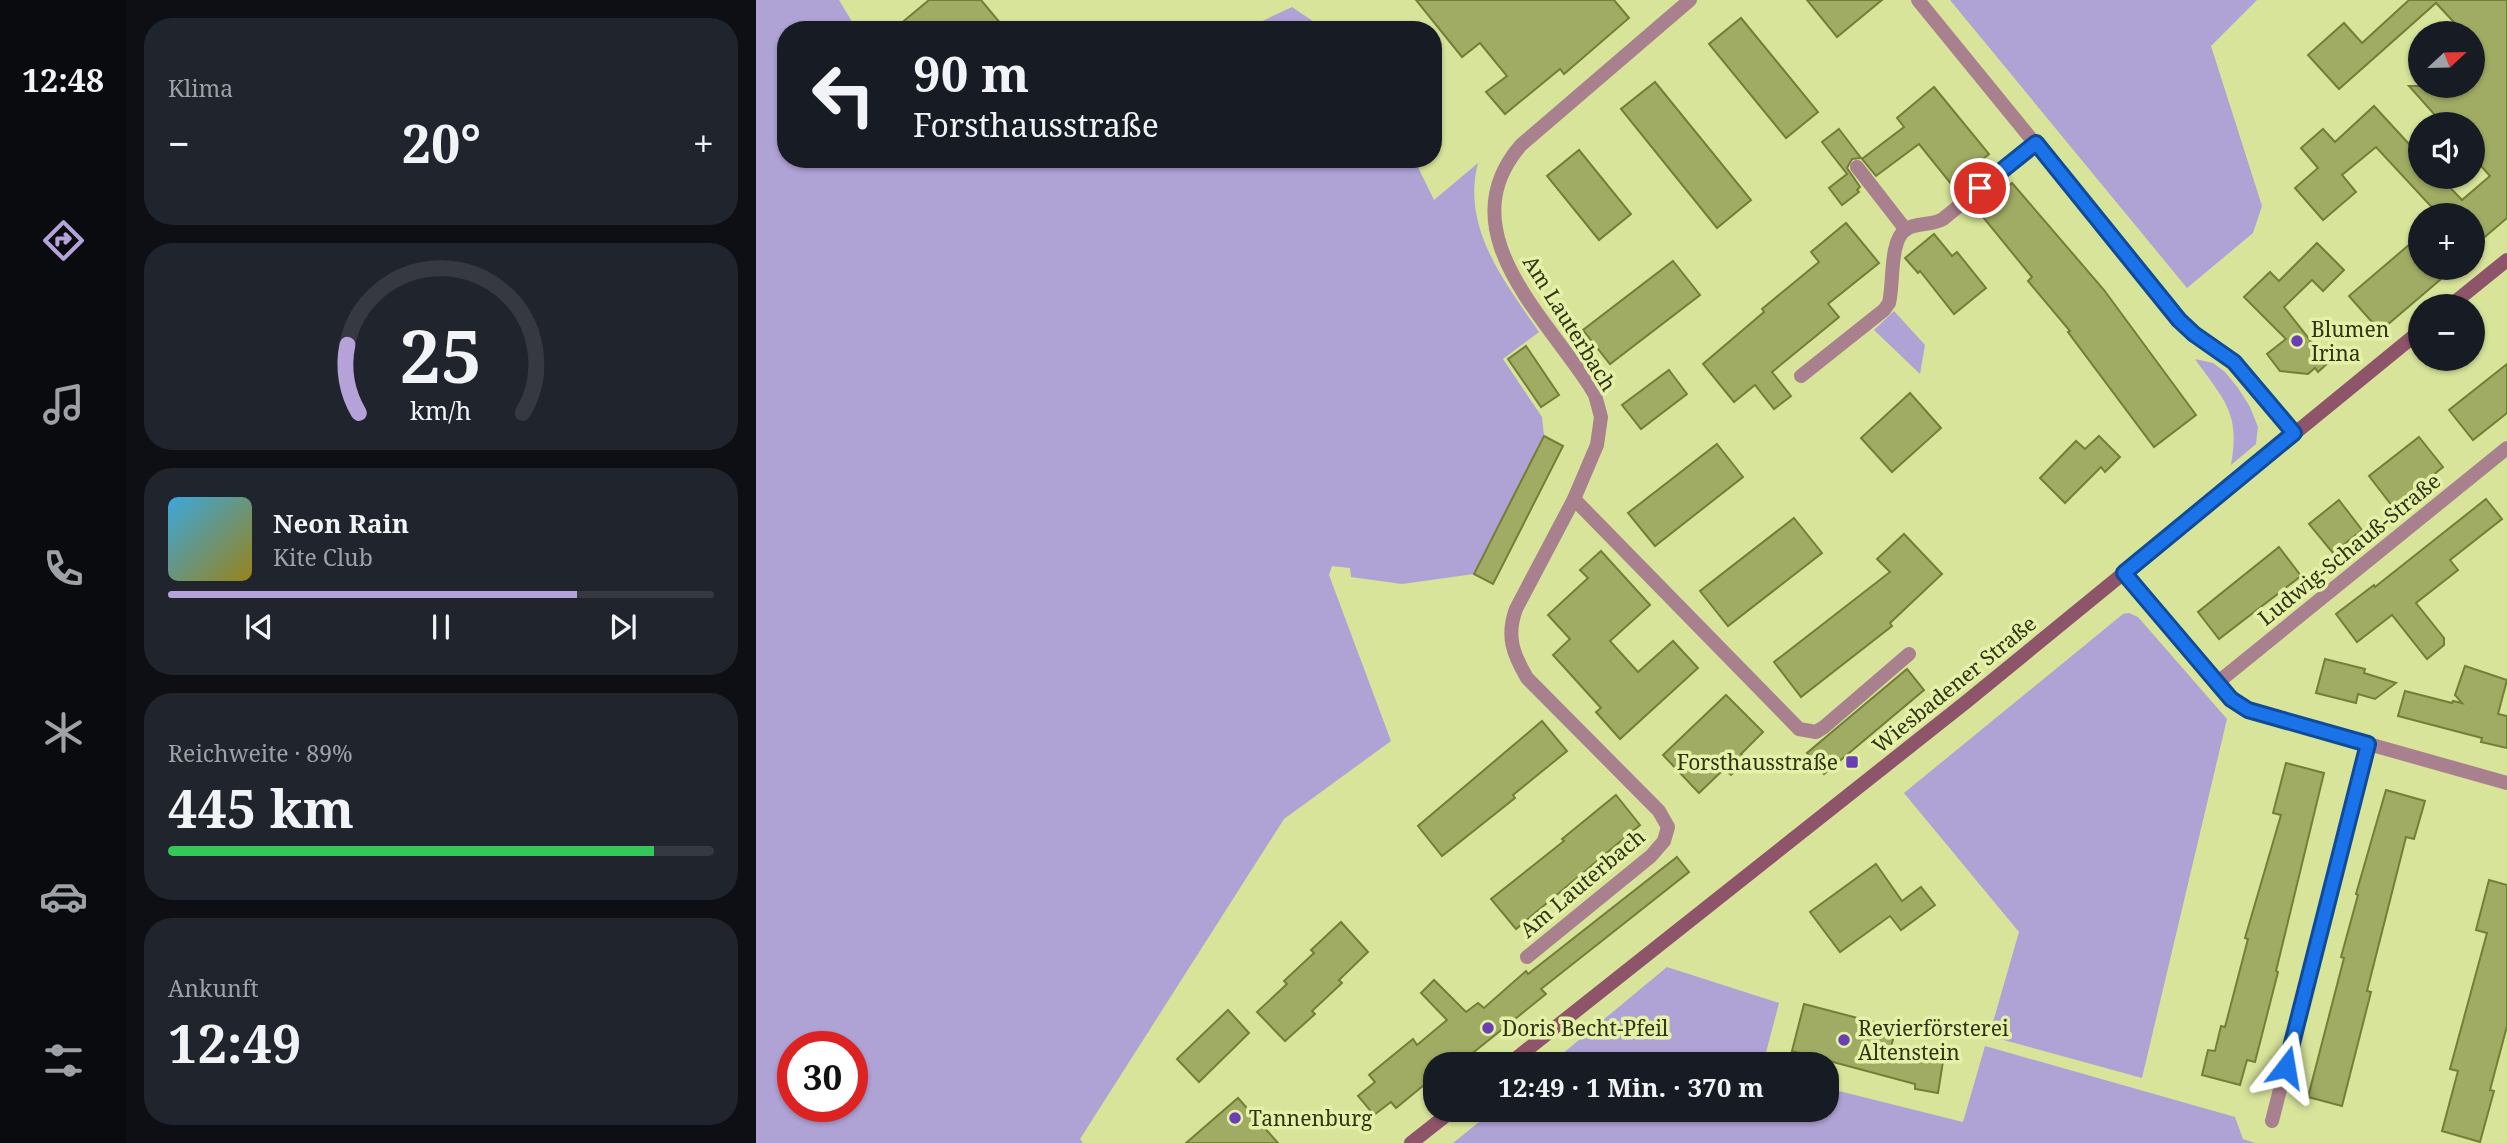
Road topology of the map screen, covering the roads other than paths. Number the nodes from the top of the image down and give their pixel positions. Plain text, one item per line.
1 (1690, 0) edge
2 (1918, 0) edge
3 (2036, 143) junction
4 (1857, 167) dead end
5 (1906, 230) junction
6 (2507, 260) edge
7 (2465, 294) edge
8 (2408, 341) edge
9 (1801, 376) dead end
10 (2294, 433) junction
11 (2507, 448) edge
12 (1574, 499) junction
13 (2124, 573) junction
14 (1909, 654) dead end
15 (2217, 683) junction
16 (2368, 744) junction
17 (2507, 783) edge
18 (1527, 957) dead end
19 (1524, 1052) edge
20 (2272, 1121) dead end
21 (1438, 1122) edge
22 (1411, 1143) edge

1 - 12 street, Am Lauterbach
2 - 3 street
3 - 5 street
3 - 10 street
4 - 5 street
5 - 9 street
6 - 7 main road
8 - 10 main road, Wiesbadener Straße
10 - 13 main road, Wiesbadener Straße
11 - 15 street, Ludwig-Schauß-Straße
12 - 14 street
12 - 18 street, Am Lauterbach
13 - 15 street
13 - 19 main road, Wiesbadener Straße
15 - 16 street
16 - 17 street
16 - 20 street
21 - 22 main road

